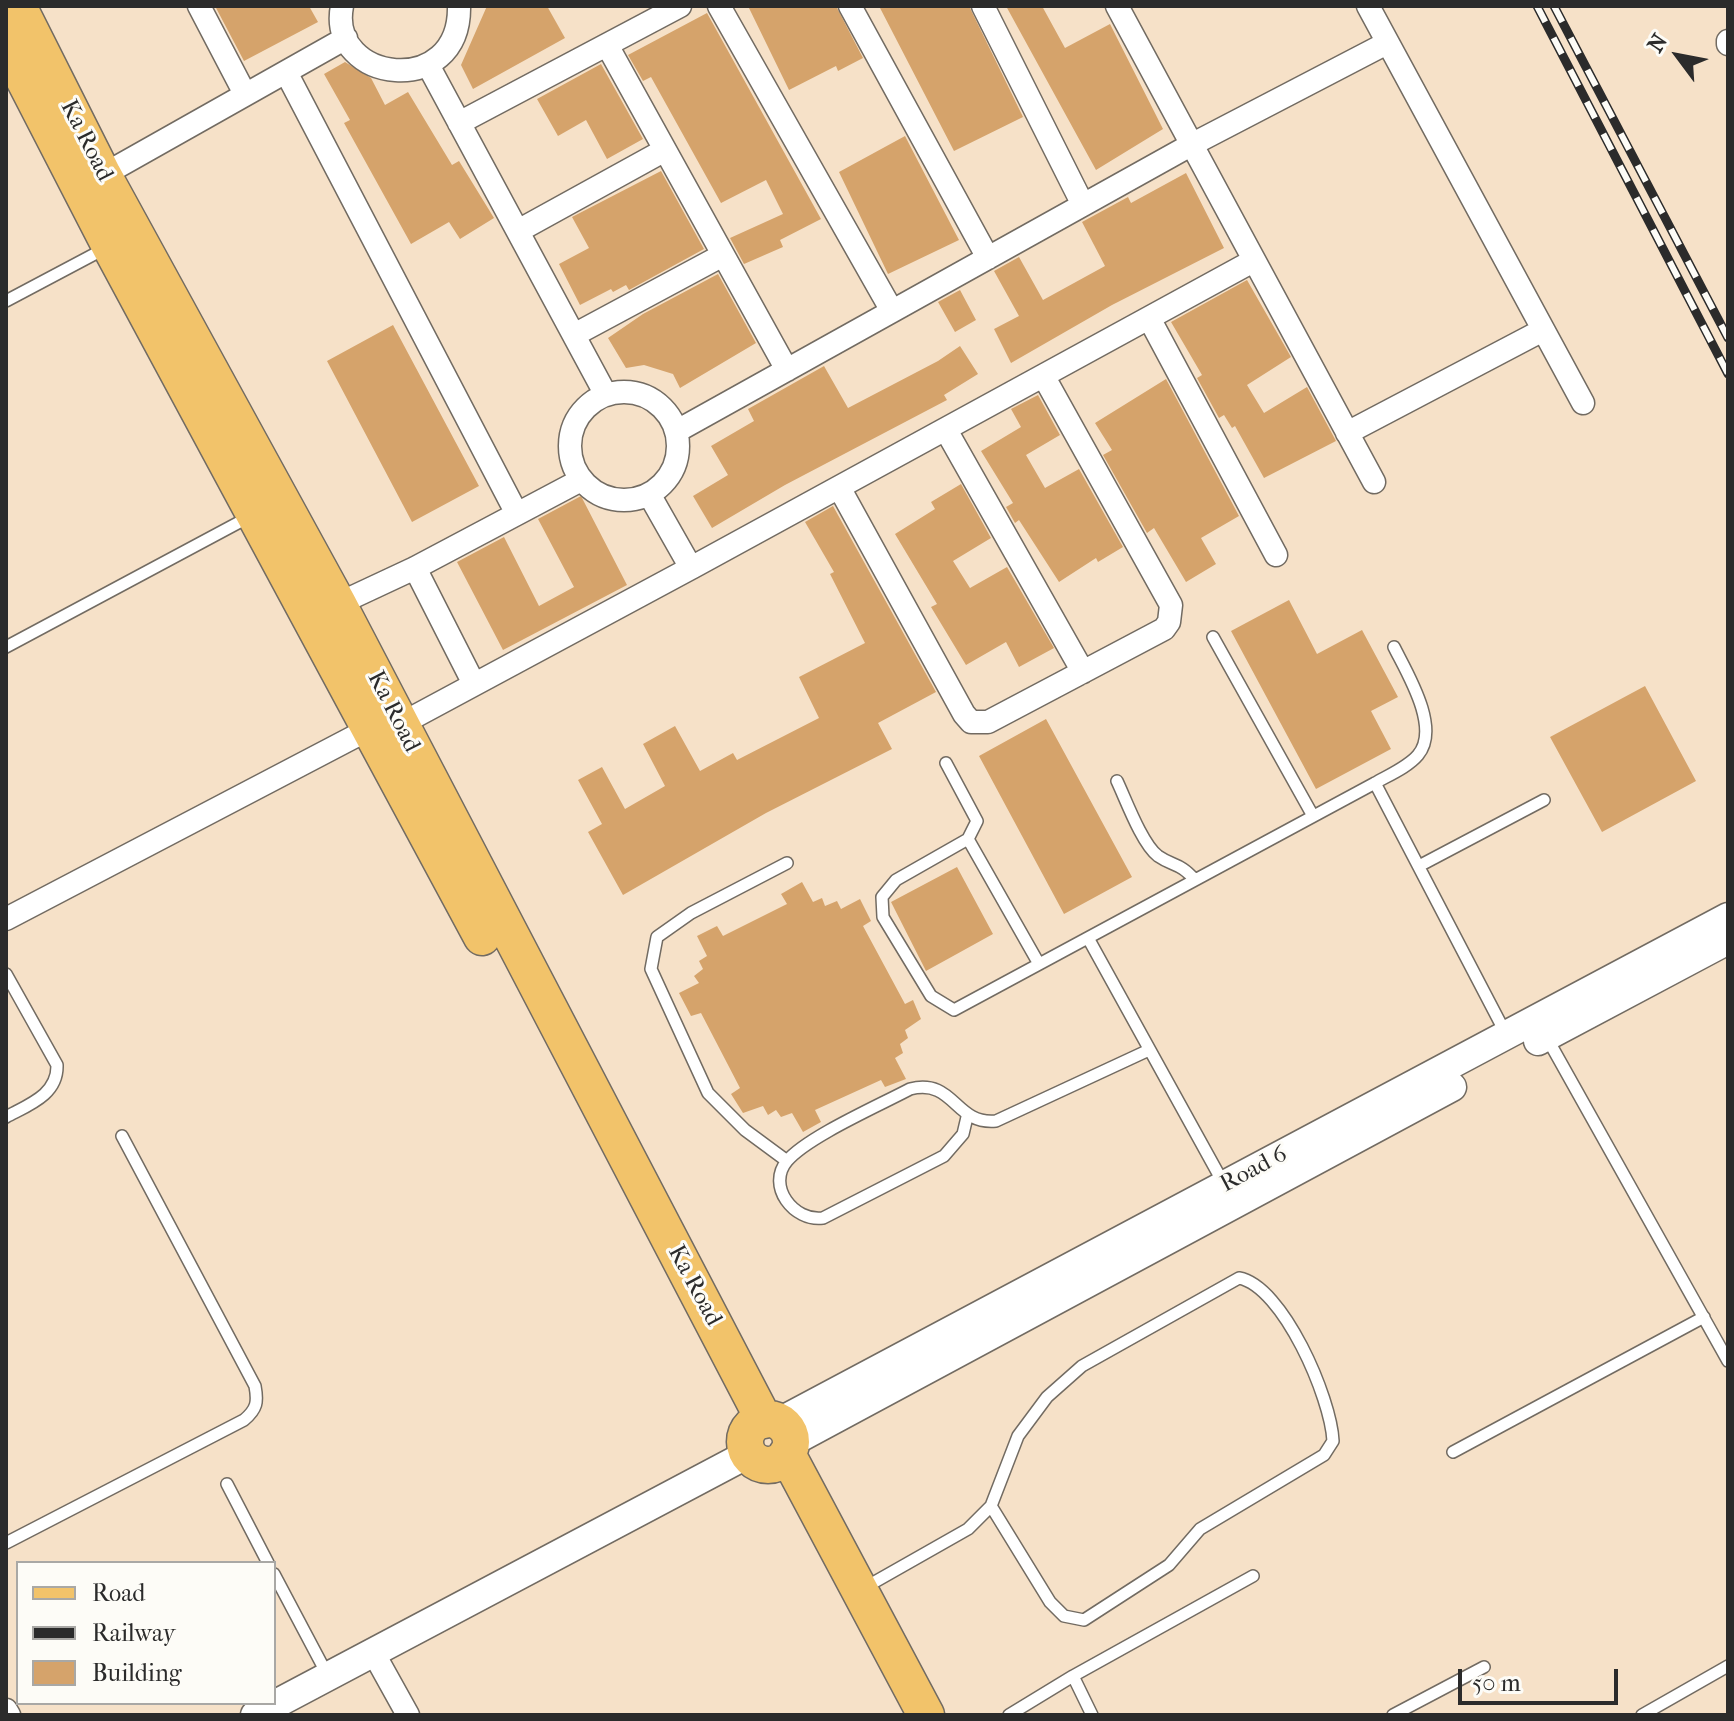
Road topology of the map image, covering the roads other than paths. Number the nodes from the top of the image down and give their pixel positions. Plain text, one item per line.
1 (18, 6) edge
2 (199, 6) edge
3 (342, 6) edge
4 (459, 6) edge
5 (680, 6) edge
6 (719, 6) edge
7 (850, 6) edge
8 (983, 6) edge
9 (1117, 6) edge
10 (1368, 6) edge
11 (346, 38) junction
12 (1387, 43) junction
13 (6, 44) edge
14 (607, 45) junction
15 (428, 65) junction
16 (286, 72) junction
17 (245, 94) junction
18 (459, 123) junction
19 (1189, 146) junction
20 (665, 150) junction
21 (103, 175) junction
22 (1083, 205) junction
23 (518, 231) junction
24 (110, 246) junction
25 (723, 255) junction
26 (988, 258) junction
27 (1253, 261) junction
28 (6, 301) edge
29 (892, 311) junction
30 (1149, 318) junction
31 (1543, 330) junction
32 (574, 335) junction
33 (787, 370) junction
34 (1044, 377) junction
35 (606, 395) junction
36 (1583, 403) dead end
37 (946, 430) junction
38 (677, 431) junction
39 (1347, 433) junction
40 (581, 480) junction
41 (1374, 482) dead end
42 (840, 489) junction
43 (649, 494) junction
44 (255, 514) junction
45 (517, 514) junction
46 (1276, 555) dead end
47 (415, 568) junction
48 (691, 568) junction
49 (338, 604) junction
50 (1213, 637) dead end
51 (6, 647) edge
52 (1394, 647) dead end
53 (1083, 672) junction
54 (474, 684) junction
55 (385, 726) junction
56 (946, 763) dead end
57 (1117, 781) dead end
58 (1375, 783) junction
59 (1544, 800) dead end
60 (1313, 816) junction
61 (968, 839) junction
62 (787, 863) dead end
63 (1419, 866) junction
64 (1195, 880) junction
65 (1728, 917) edge
66 (6, 919) edge
67 (1088, 938) junction
68 (1728, 940) edge
69 (1039, 964) junction
70 (6, 974) edge
71 (1542, 1029) junction
72 (1507, 1036) junction
73 (1149, 1050) junction
74 (6, 1117) edge
75 (967, 1117) junction
76 (122, 1136) dead end
77 (787, 1161) junction
78 (1230, 1195) junction
79 (1704, 1317) junction
80 (1728, 1361) edge
81 (769, 1442) junction
82 (1453, 1452) dead end
83 (227, 1484) dead end
84 (991, 1506) junction
85 (6, 1543) edge
86 (267, 1561) edge
87 (1253, 1576) dead end
88 (276, 1578) edge
89 (860, 1590) junction
90 (373, 1652) junction
91 (1728, 1666) edge
92 (1484, 1667) dead end
93 (328, 1676) junction
94 (1073, 1676) junction
95 (276, 1704) edge
96 (274, 1705) edge
97 (6, 1710) edge
98 (9, 1715) edge
99 (255, 1715) edge
100 (408, 1715) edge
101 (899, 1715) edge
102 (926, 1715) edge
103 (1009, 1715) edge
104 (1092, 1715) edge
105 (1393, 1715) edge
106 (1642, 1715) edge

1 - 21 main road, Ka Road
2 - 17 street
3 - 11 street
4 - 15 street
5 - 14 street
6 - 29 street
7 - 26 street
8 - 22 street
9 - 19 street
10 - 12 street
11 - 15 street
11 - 16 street
12 - 19 street
12 - 31 street
13 - 24 main road, Ka Road
14 - 18 street
14 - 20 street
15 - 18 street
16 - 17 street
16 - 45 street
17 - 21 street
18 - 23 street
19 - 22 street
19 - 27 street
20 - 23 street
20 - 25 street
21 - 49 main road, Ka Road
22 - 26 street
23 - 32 street
24 - 28 lane
24 - 44 main road, Ka Road
25 - 32 street
25 - 33 street
26 - 29 street
27 - 30 street
27 - 39 street
29 - 33 street
30 - 34 street
30 - 46 street
31 - 36 street
31 - 39 street
32 - 35 street
33 - 38 street
34 - 37 street
34 - 53 street
35 - 38 street
35 - 40 street
37 - 42 street
37 - 53 street
38 - 43 street
39 - 41 street
40 - 43 street
40 - 45 street
42 - 48 street
42 - 53 street
43 - 48 street
44 - 51 lane
44 - 55 main road, Ka Road
45 - 47 street
47 - 49 street
47 - 54 street
48 - 54 street
49 - 55 main road, Ka Road
50 - 60 lane
52 - 58 lane
54 - 55 street
55 - 66 street
55 - 81 main road, Ka Road
56 - 61 lane
57 - 64 lane
58 - 60 lane
58 - 63 lane
59 - 63 lane
60 - 64 lane
61 - 69 lane
61 - 69 lane
62 - 77 lane
63 - 72 lane
64 - 67 lane
65 - 71 street, Road 6
67 - 69 lane
67 - 73 lane
68 - 71 street, Road 6
70 - 74 lane
71 - 72 street, Road 6
71 - 78 street, Road 6
71 - 79 lane
72 - 78 street, Road 6
73 - 75 lane
73 - 78 lane
75 - 77 lane
75 - 77 lane
76 - 85 lane
78 - 81 street, Road 6
79 - 80 lane
79 - 82 lane
81 - 89 main road, Ka Road
81 - 90 street, Road 6
81 - 101 main road, Ka Road
83 - 86 lane
84 - 84 lane
84 - 89 lane
87 - 94 lane
88 - 93 lane
89 - 102 main road, Ka Road
90 - 93 street, Road 6
90 - 100 street
91 - 106 lane
92 - 105 lane
93 - 95 street, Road 6
94 - 103 lane
94 - 104 lane
96 - 99 street, Road 6
97 - 98 street

